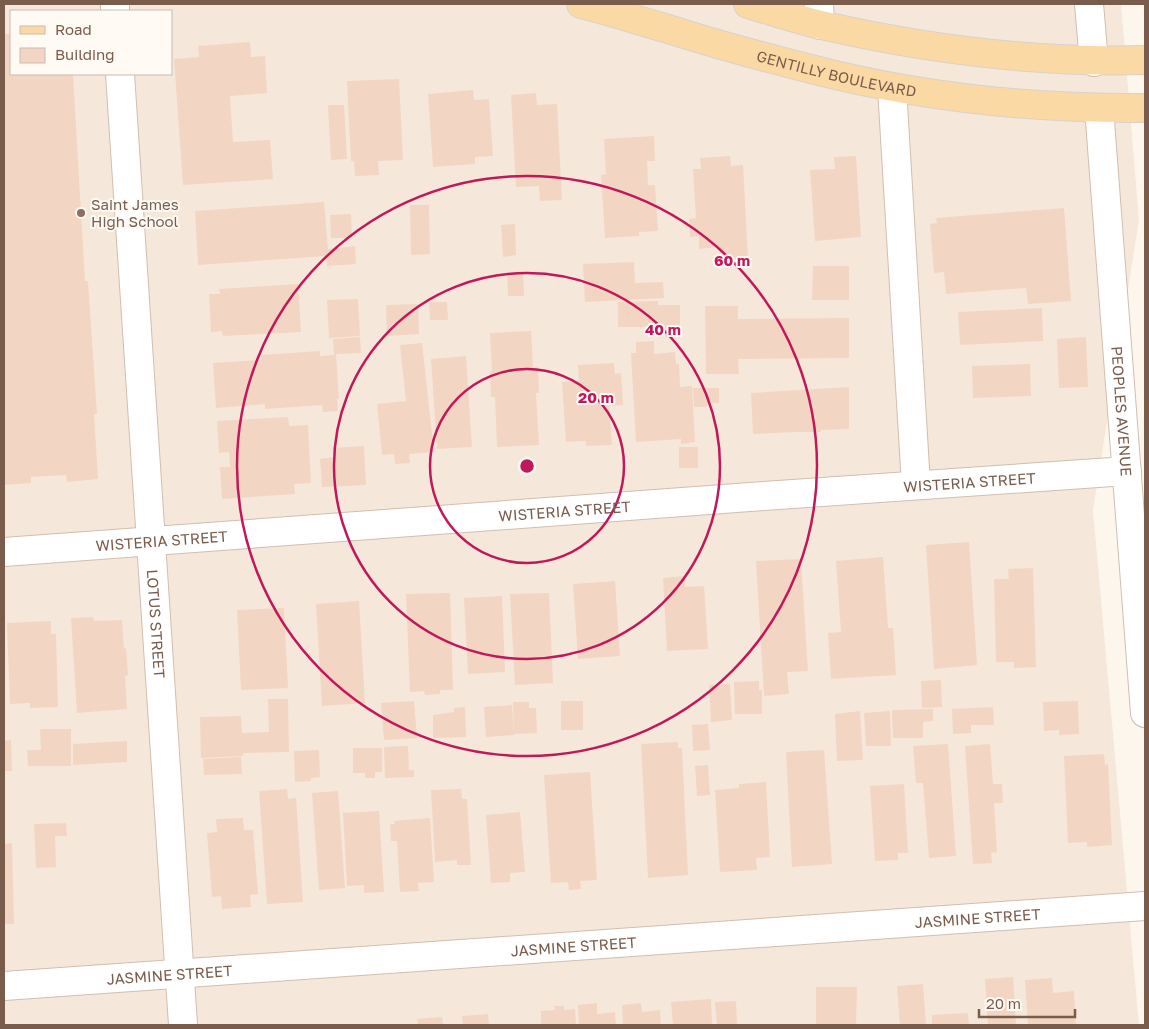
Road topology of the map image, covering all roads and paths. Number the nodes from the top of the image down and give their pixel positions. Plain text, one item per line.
1 (581, 4) edge
2 (748, 4) edge
3 (1089, 4) edge
4 (819, 14) edge
5 (1145, 60) edge
6 (1094, 62) junction
7 (120, 75) edge
8 (892, 88) junction
9 (1100, 108) junction
10 (1145, 108) edge
11 (1126, 471) junction
12 (916, 485) junction
13 (150, 542) junction
14 (4, 552) edge
15 (1145, 713) edge
16 (1145, 906) edge
17 (180, 974) junction
18 (4, 986) edge
19 (183, 1025) edge

1 - 8 main road, GENTILLY BOULEVARD
2 - 4 main road
3 - 6 street
4 - 6 main road
5 - 6 main road
7 - 13 street, LOTUS STREET
8 - 9 main road, GENTILLY BOULEVARD
8 - 12 street
9 - 10 main road, GENTILLY BOULEVARD
9 - 11 street, PEOPLES AVENUE
11 - 12 street, WISTERIA STREET
11 - 15 street, PEOPLES AVENUE
12 - 13 street, WISTERIA STREET
13 - 14 street, WISTERIA STREET
13 - 17 street, LOTUS STREET
16 - 17 street, JASMINE STREET
17 - 18 street, JASMINE STREET
17 - 19 street, LOTUS STREET

